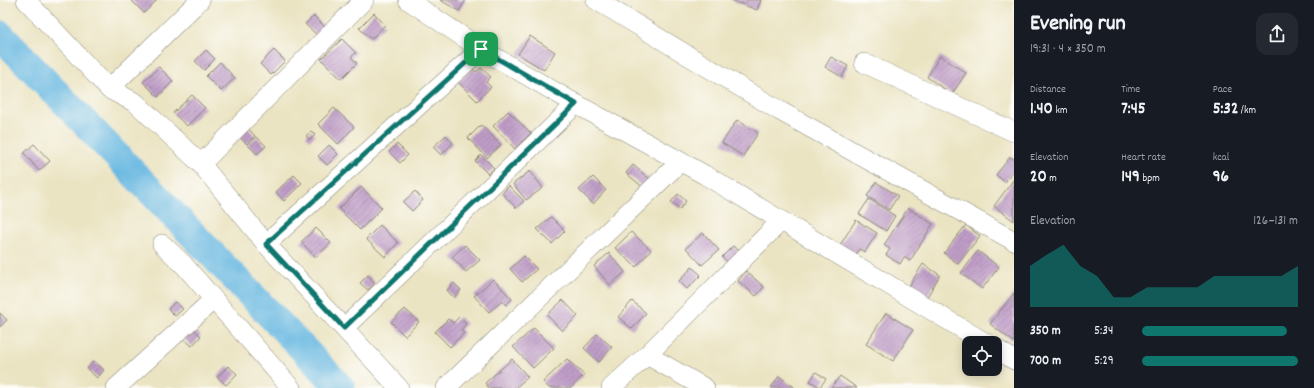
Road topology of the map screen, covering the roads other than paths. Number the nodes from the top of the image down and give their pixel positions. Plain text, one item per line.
1 (200, 0) edge
2 (408, 0) edge
3 (596, 0) edge
4 (358, 2) edge
5 (36, 4) edge
6 (481, 49) junction
7 (864, 63) dead end
8 (109, 89) junction
9 (576, 104) junction
10 (1014, 132) edge
11 (680, 162) junction
12 (201, 164) junction
13 (781, 221) junction
14 (1014, 241) edge
15 (162, 244) dead end
16 (266, 244) junction
17 (213, 300) junction
18 (344, 328) junction
19 (974, 336) edge
20 (1002, 352) edge
21 (648, 355) junction
22 (1014, 360) edge
23 (116, 388) edge
24 (289, 388) edge
25 (399, 388) edge
26 (446, 388) edge
27 (611, 388) edge
28 (705, 388) edge

1 - 8 street
2 - 6 street
3 - 14 street
4 - 12 street
5 - 8 street
6 - 9 street
6 - 16 street
7 - 10 street
8 - 12 street
9 - 11 street
9 - 18 street
11 - 13 street
11 - 26 street
12 - 16 street
13 - 19 street
13 - 21 street
15 - 17 street
16 - 18 street
17 - 23 street
17 - 24 street
18 - 25 street
20 - 22 street
21 - 27 street
21 - 28 street

